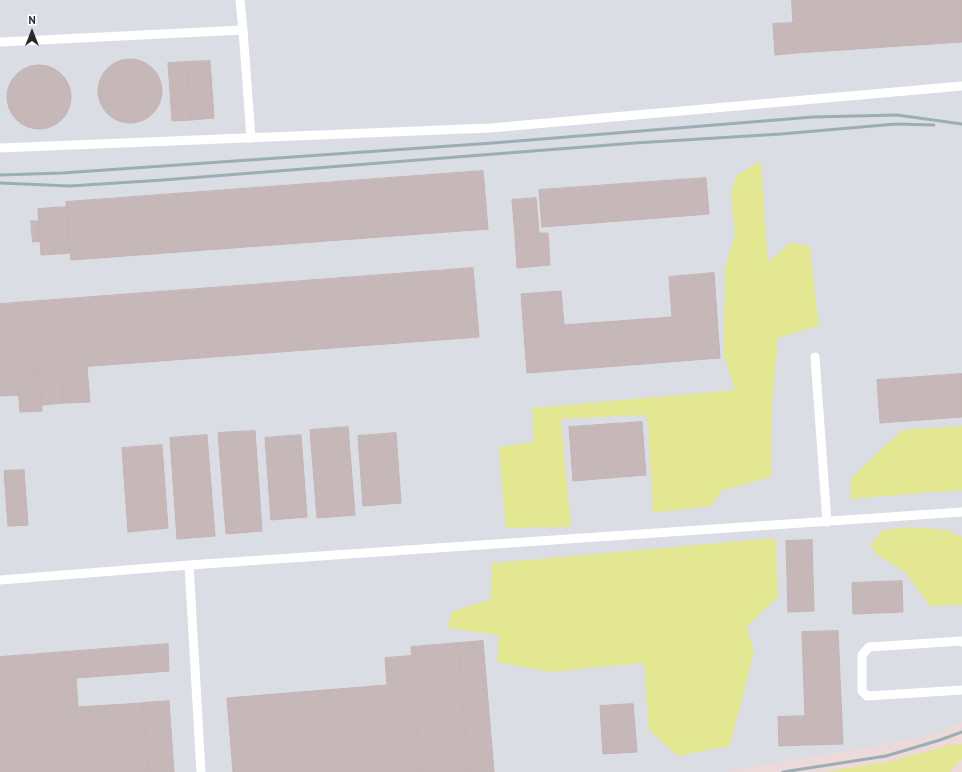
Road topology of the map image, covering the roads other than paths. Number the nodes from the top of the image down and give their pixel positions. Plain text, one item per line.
1 (240, 0) edge
2 (243, 30) junction
3 (0, 42) edge
4 (962, 86) edge
5 (251, 138) junction
6 (0, 148) edge
7 (815, 358) dead end
8 (962, 512) edge
9 (827, 522) junction
10 (189, 566) junction
11 (0, 580) edge
12 (962, 642) edge
13 (962, 690) edge
14 (201, 772) edge

1 - 2 lane
2 - 3 lane
2 - 5 lane
4 - 5 lane
5 - 6 lane
7 - 9 lane
8 - 9 lane
9 - 10 lane
10 - 11 lane
10 - 14 lane
12 - 13 lane

